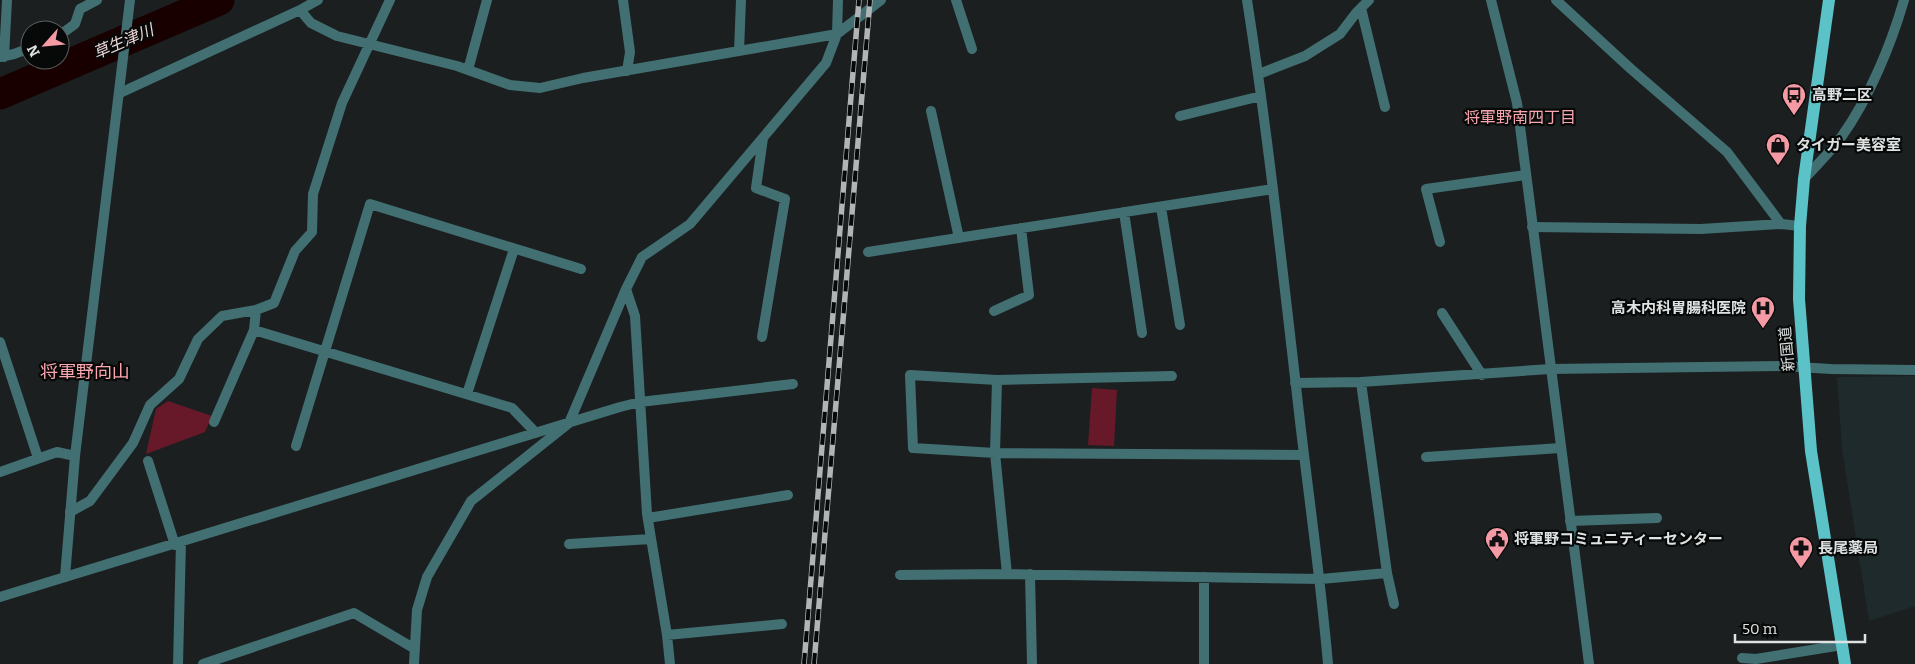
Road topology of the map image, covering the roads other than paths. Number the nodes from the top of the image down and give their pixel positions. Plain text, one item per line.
1 (7, 0) edge
2 (97, 0) edge
3 (130, 0) edge
4 (318, 0) edge
5 (390, 0) edge
6 (487, 0) edge
7 (622, 0) edge
8 (740, 0) edge
9 (838, 0) edge
10 (881, 0) edge
11 (956, 0) edge
12 (1247, 0) edge
13 (1370, 0) edge
14 (1490, 0) edge
15 (1556, 0) edge
16 (1829, 0) edge
17 (1904, 0) edge
18 (1361, 8) junction
19 (300, 10) junction
20 (70, 28) edge
21 (837, 34) junction
22 (371, 44) junction
23 (972, 49) dead end
24 (20, 51) edge
25 (739, 51) junction
26 (2, 57) edge
27 (468, 70) junction
28 (628, 71) junction
29 (1258, 74) junction
30 (120, 93) junction
31 (1261, 96) junction
32 (1385, 107) dead end
33 (932, 110) dead end
34 (1180, 116) dead end
35 (764, 137) junction
36 (1526, 175) junction
37 (1804, 179) junction
38 (1273, 189) junction
39 (1161, 207) junction
40 (1124, 212) junction
41 (1781, 224) junction
42 (1800, 226) junction
43 (1532, 227) junction
44 (1021, 228) junction
45 (959, 238) junction
46 (1440, 242) dead end
47 (514, 249) junction
48 (868, 252) dead end
49 (582, 269) dead end
50 (626, 289) junction
51 (256, 310) junction
52 (994, 311) dead end
53 (1442, 313) dead end
54 (1180, 325) dead end
55 (254, 330) junction
56 (1142, 333) dead end
57 (762, 337) dead end
58 (0, 342) edge
59 (325, 352) junction
60 (1805, 368) junction
61 (1550, 369) junction
62 (1915, 370) edge
63 (1482, 375) junction
64 (1172, 376) dead end
65 (998, 380) junction
66 (1361, 382) junction
67 (1295, 383) junction
68 (793, 384) dead end
69 (467, 394) junction
70 (640, 402) junction
71 (214, 422) dead end
72 (569, 423) junction
73 (536, 433) junction
74 (296, 446) dead end
75 (1560, 448) junction
76 (995, 453) junction
77 (1304, 455) junction
78 (75, 456) junction
79 (1426, 457) dead end
80 (38, 458) junction
81 (148, 461) dead end
82 (0, 472) edge
83 (788, 495) dead end
84 (70, 512) junction
85 (648, 518) junction
86 (1657, 518) dead end
87 (1570, 521) junction
88 (651, 539) junction
89 (178, 544) junction
90 (569, 544) dead end
91 (1387, 573) junction
92 (1007, 574) junction
93 (1030, 574) junction
94 (900, 575) dead end
95 (1204, 577) junction
96 (65, 578) junction
97 (1320, 579) junction
98 (0, 597) edge
99 (1394, 604) dead end
100 (782, 624) dead end
101 (667, 635) junction
102 (1842, 645) junction
103 (415, 649) junction
104 (1742, 658) dead end
105 (178, 664) edge
106 (203, 664) edge
107 (414, 664) edge
108 (670, 664) edge
109 (1032, 664) edge
110 (1204, 664) edge
111 (1328, 664) edge
112 (1589, 664) edge
113 (1845, 664) edge

1 - 26 street
2 - 20 street
3 - 30 street
4 - 19 street
5 - 22 street
6 - 27 street
7 - 28 street
8 - 25 street
9 - 21 street
10 - 21 street
11 - 23 street
12 - 29 street
13 - 18 street
14 - 36 street
15 - 41 street
16 - 37 main road, 新国道
17 - 37 street
18 - 29 street
18 - 32 street
19 - 22 street
19 - 30 street
21 - 25 street
21 - 35 street
22 - 27 street
22 - 51 street
24 - 26 street
25 - 28 street
27 - 28 street
29 - 31 street
30 - 78 street
31 - 34 street
31 - 38 street
33 - 45 street
35 - 50 street
35 - 57 street
36 - 43 street
36 - 46 street
37 - 42 main road, 新国道
38 - 39 street
38 - 67 street
39 - 40 street
39 - 54 street
40 - 44 street
40 - 56 street
41 - 42 street
41 - 43 street
42 - 60 main road, 新国道
43 - 61 street
44 - 45 street
44 - 52 street
45 - 48 street
47 - 49 street
47 - 59 street
47 - 69 street
50 - 70 street
50 - 72 street
51 - 55 street
51 - 84 street
53 - 63 street
55 - 59 street
55 - 71 street
58 - 80 street
59 - 69 street
59 - 74 street
60 - 61 street
60 - 62 street
60 - 102 main road, 新国道
61 - 63 street
61 - 75 street
63 - 66 street
64 - 65 street
65 - 76 street
65 - 76 street
66 - 67 street
66 - 91 street
67 - 77 street
68 - 70 street
69 - 73 street
70 - 72 street
70 - 85 street
72 - 73 street
72 - 103 street
73 - 89 street
75 - 79 street
75 - 87 street
76 - 77 street
76 - 92 street
77 - 97 street
78 - 80 street
78 - 84 street
80 - 82 street
81 - 89 street
83 - 85 street
84 - 96 street
85 - 88 street
86 - 87 street
87 - 112 street
88 - 90 street
88 - 101 street
89 - 96 street
89 - 105 street
91 - 97 street
91 - 99 street
92 - 93 street
92 - 94 street
93 - 95 street
93 - 109 street
95 - 97 street
95 - 110 street
96 - 98 street
97 - 111 street
100 - 101 street
101 - 108 street
102 - 104 street
102 - 113 main road, 新国道
103 - 106 street
103 - 107 street

